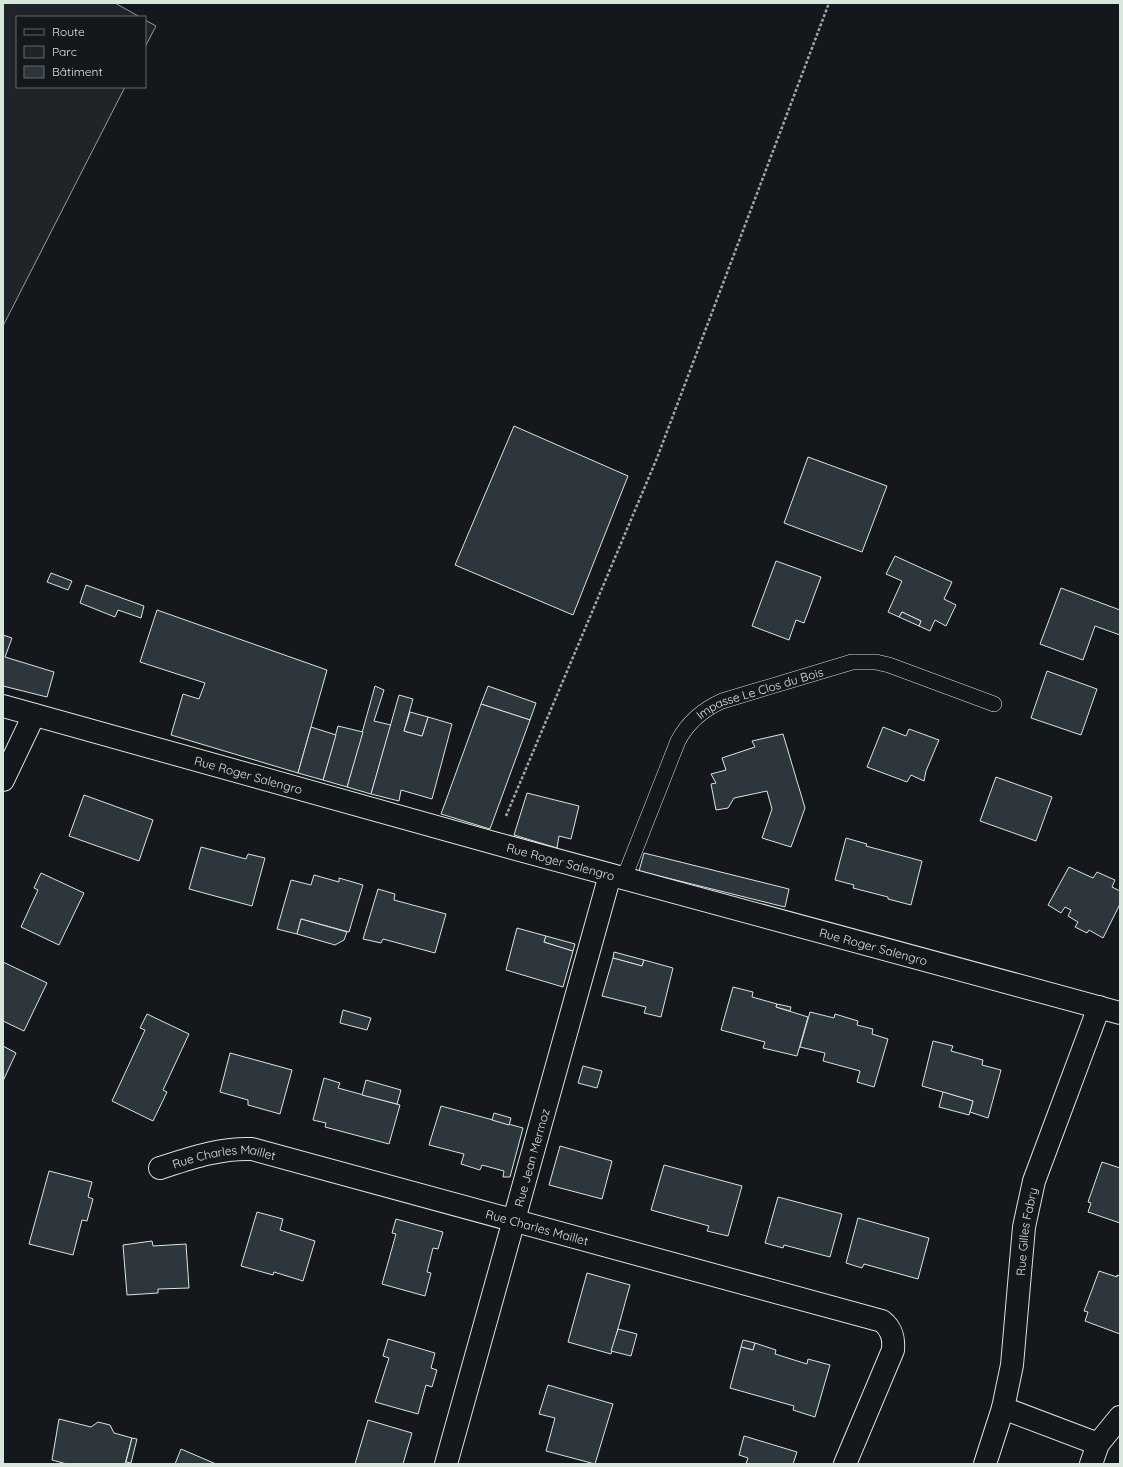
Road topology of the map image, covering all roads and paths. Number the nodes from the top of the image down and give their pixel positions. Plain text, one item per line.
1 (829, 3) edge
2 (994, 704) dead end
3 (3, 706) edge
4 (34, 715) junction
5 (3, 780) edge
6 (494, 843) junction
7 (617, 877) junction
8 (1099, 1007) junction
9 (1120, 1013) edge
10 (160, 1168) dead end
11 (514, 1221) junction
12 (1003, 1408) junction
13 (1120, 1417) edge
14 (1098, 1444) junction
15 (446, 1464) edge
16 (845, 1464) edge
17 (985, 1464) edge
18 (1091, 1464) edge

1 - 6 path
2 - 7 lane, Impasse Le Clos du Bois
3 - 4 street, Rue Roger Salengro
4 - 5 street
4 - 6 street, Rue Roger Salengro
6 - 7 street, Rue Roger Salengro
7 - 8 street, Rue Roger Salengro
7 - 11 street, Rue Jean Mermoz
8 - 9 street, Rue Roger Salengro
8 - 12 street, Rue Gilles Fabry
10 - 11 street, Rue Charles Maillet
11 - 15 street, Rue Jean Mermoz
11 - 16 street, Rue Charles Maillet
12 - 14 street
12 - 17 street, Rue Gilles Fabry
13 - 14 street
14 - 18 street

